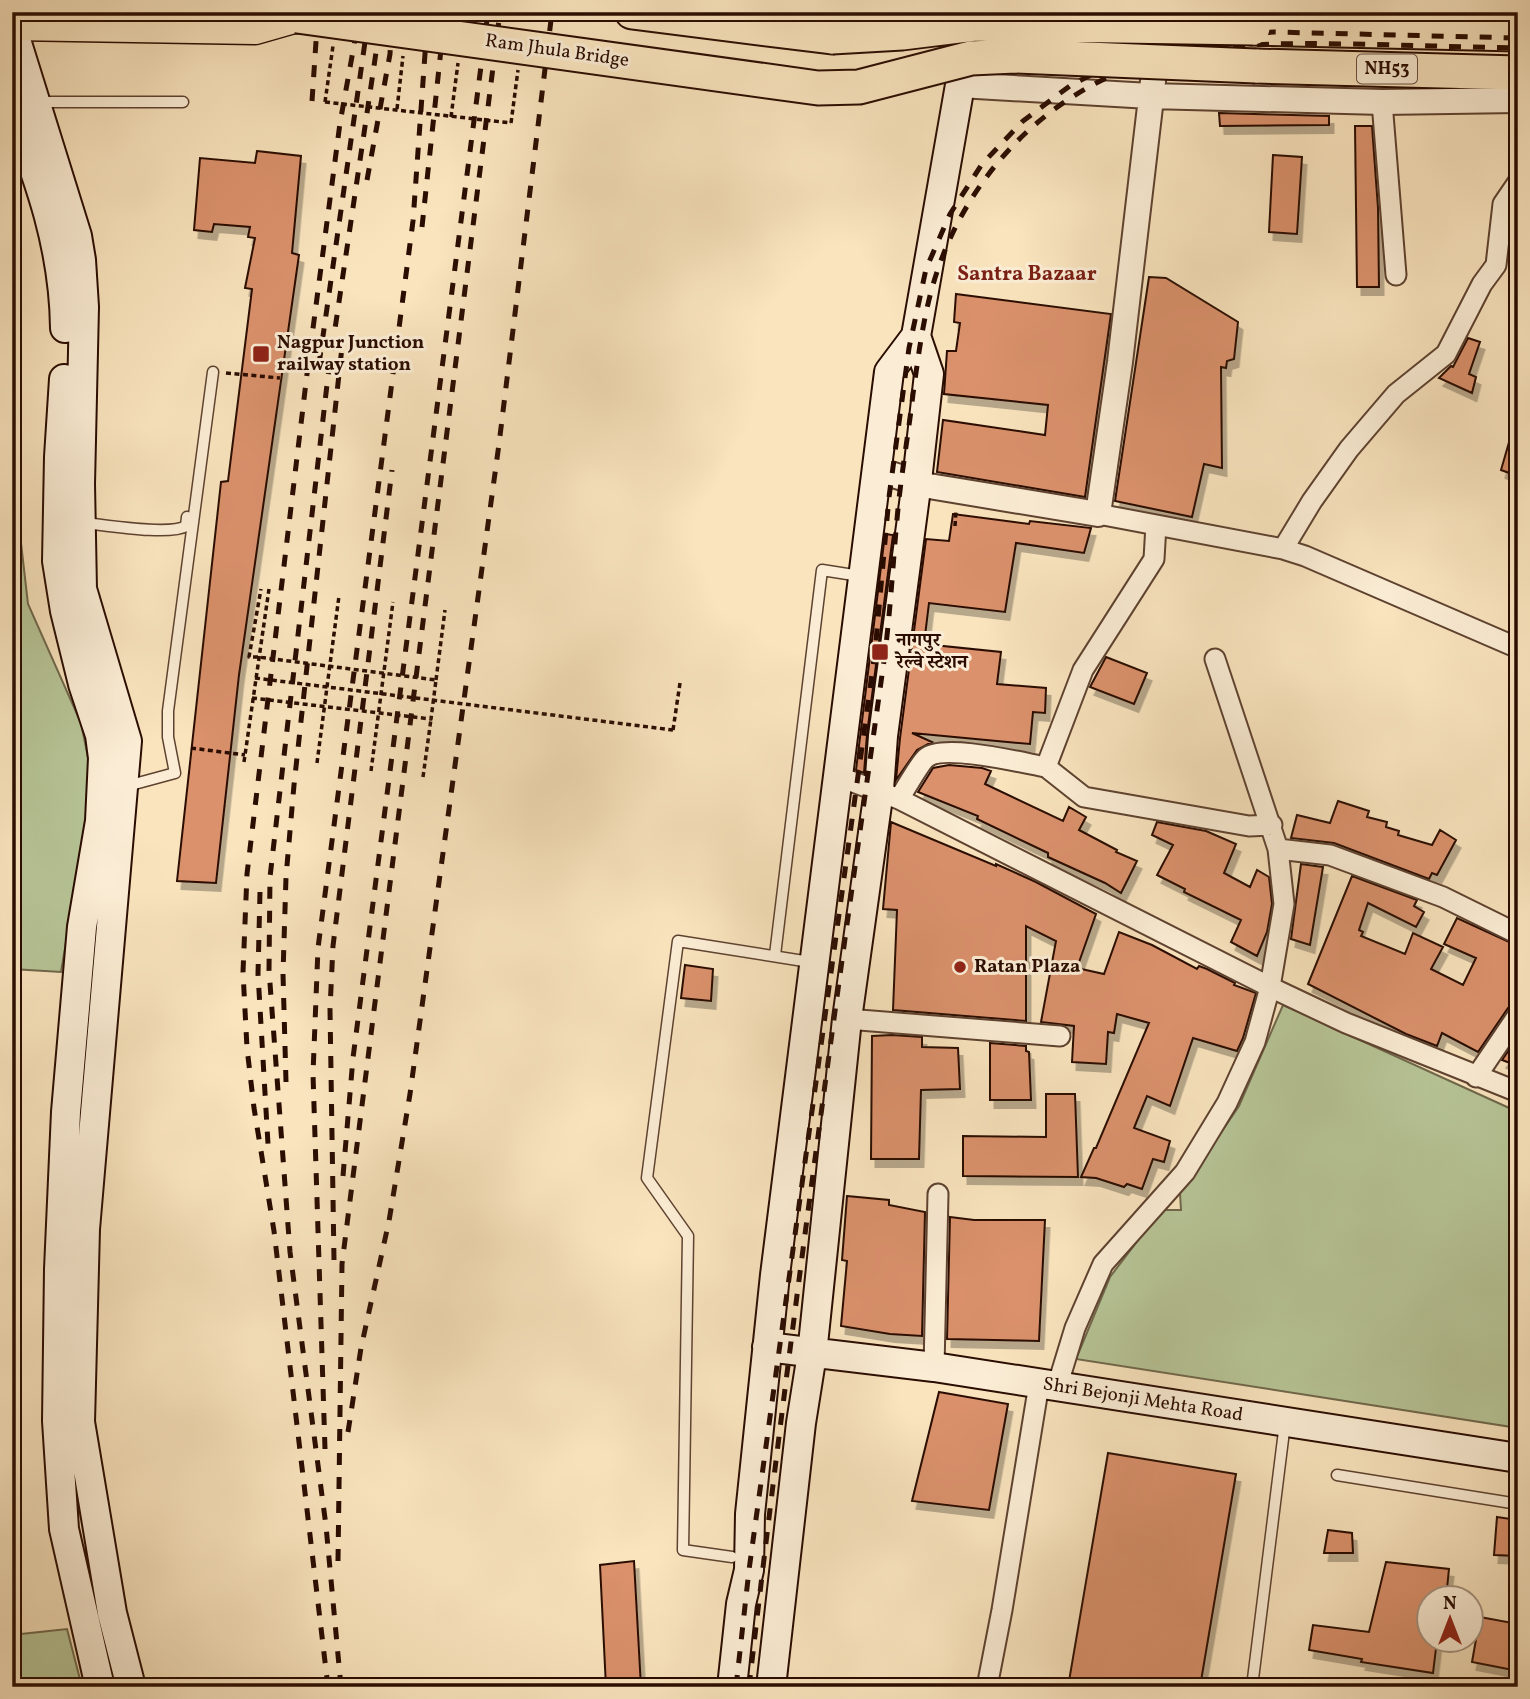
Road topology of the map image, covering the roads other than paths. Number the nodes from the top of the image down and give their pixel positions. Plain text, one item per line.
1 (632, 12) edge
2 (964, 12) edge
3 (1161, 12) edge
4 (282, 14) edge
5 (13, 29) edge
6 (1518, 34) edge
7 (1518, 73) edge
8 (960, 85) junction
9 (1150, 96) junction
10 (1518, 100) edge
11 (183, 102) dead end
12 (1381, 102) junction
13 (24, 104) edge
14 (1518, 182) edge
15 (1510, 202) edge
16 (1396, 275) dead end
17 (916, 337) junction
18 (213, 372) road end
19 (877, 470) junction
20 (917, 481) junction
21 (197, 487) junction
22 (1098, 514) junction
23 (81, 522) junction
24 (1156, 525) junction
25 (1283, 549) junction
26 (863, 576) junction
27 (1518, 648) edge
28 (1215, 659) dead end
29 (1046, 767) junction
30 (837, 776) junction
31 (123, 787) junction
32 (889, 795) junction
33 (1272, 825) junction
34 (1278, 849) junction
35 (1518, 934) edge
36 (775, 955) junction
37 (814, 963) junction
38 (1270, 987) junction
39 (1518, 1016) edge
40 (847, 1019) junction
41 (1060, 1036) dead end
42 (1476, 1077) junction
43 (1518, 1093) edge
44 (938, 1195) dead end
45 (767, 1347) junction
46 (812, 1354) junction
47 (934, 1367) junction
48 (1048, 1386) junction
49 (1286, 1422) junction
50 (1518, 1458) edge
51 (1337, 1475) dead end
52 (1518, 1503) edge
53 (732, 1556) dead end
54 (741, 1604) junction
55 (780, 1609) junction
56 (100, 1687) edge
57 (131, 1687) edge
58 (732, 1687) edge
59 (771, 1687) edge
60 (987, 1687) edge
61 (1252, 1687) edge

1 - 6 highway, NH53, bridge
2 - 8 main road
3 - 9 street
4 - 5 main road
4 - 7 highway, Ram Jhula Bridge / NH53, bridge
5 - 13 main road
8 - 9 street
8 - 17 main road
9 - 12 street
9 - 22 street
10 - 12 street
11 - 13 lane
12 - 16 street
13 - 23 main road
13 - 56 main road
14 - 15 street
15 - 25 street
17 - 19 main road
17 - 20 main road
18 - 21 lane
19 - 20 street
19 - 26 main road
20 - 22 street
20 - 32 main road
21 - 23 lane
21 - 31 lane
22 - 24 street
23 - 31 main road
24 - 25 street
24 - 29 street
25 - 27 street
26 - 30 main road
26 - 36 lane
28 - 33 street
29 - 32 street
29 - 33 street
30 - 32 street
30 - 37 main road
31 - 57 main road
32 - 38 street
32 - 40 main road
33 - 34 street
34 - 35 street
34 - 38 street
36 - 37 lane
36 - 53 lane
37 - 45 main road
38 - 42 street
38 - 48 street
39 - 42 street
40 - 41 street
40 - 46 main road
42 - 43 street
44 - 47 street
45 - 46 main road, Shri Bejonji Mehta Road
45 - 54 main road
46 - 47 main road, Shri Bejonji Mehta Road
46 - 55 main road
47 - 48 main road, Shri Bejonji Mehta Road
48 - 49 main road, Shri Bejonji Mehta Road
48 - 60 street
49 - 50 main road, Shri Bejonji Mehta Road
49 - 61 lane
51 - 52 lane
54 - 55 main road
54 - 58 main road
55 - 59 main road

